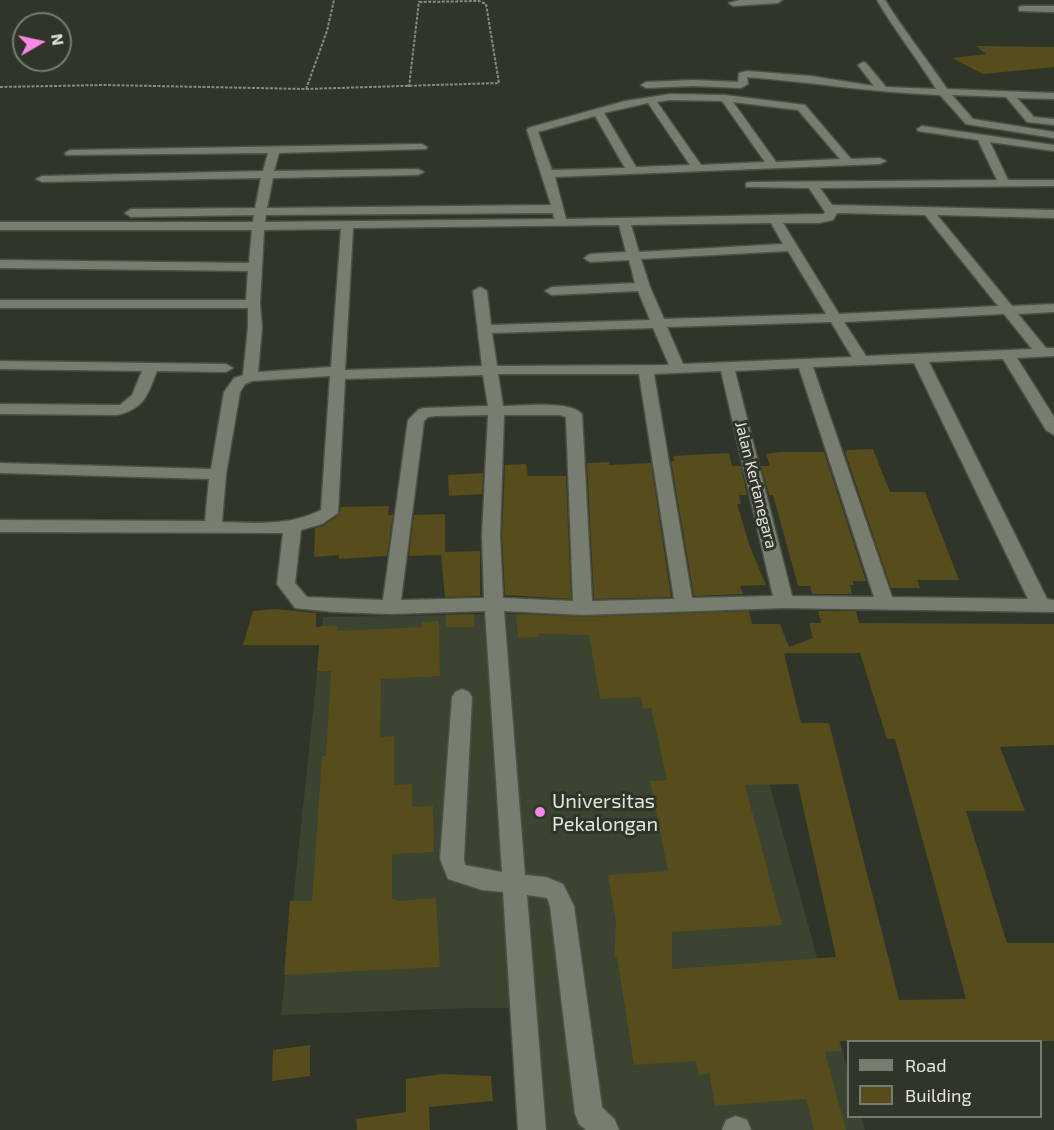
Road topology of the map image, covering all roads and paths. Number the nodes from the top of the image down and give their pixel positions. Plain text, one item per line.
1 (334, 0) edge
2 (778, 0) edge
3 (881, 0) edge
4 (419, 1) edge
5 (733, 3) dead end
6 (1054, 9) edge
7 (1020, 10) dead end
8 (863, 65) dead end
9 (646, 85) dead end
10 (0, 87) edge
11 (409, 87) junction
12 (306, 89) junction
13 (883, 90) junction
14 (944, 93) junction
15 (1009, 95) junction
16 (1054, 96) edge
17 (725, 98) junction
18 (651, 100) junction
19 (598, 112) junction
20 (1054, 122) edge
21 (922, 129) dead end
22 (1054, 135) edge
23 (983, 139) junction
24 (422, 147) dead end
25 (1054, 148) edge
26 (272, 150) junction
27 (70, 153) dead end
28 (879, 161) dead end
29 (848, 162) junction
30 (772, 164) junction
31 (697, 167) junction
32 (632, 169) junction
33 (418, 172) dead end
34 (548, 174) junction
35 (266, 176) junction
36 (42, 178) dead end
37 (1004, 183) junction
38 (1054, 183) edge
39 (750, 185) dead end
40 (812, 185) junction
41 (557, 208) junction
42 (830, 209) junction
43 (927, 210) junction
44 (259, 212) junction
45 (1054, 214) edge
46 (0, 216) edge
47 (775, 220) junction
48 (561, 222) junction
49 (624, 222) junction
50 (347, 225) junction
51 (0, 226) edge
52 (258, 226) junction
53 (792, 247) junction
54 (632, 256) junction
55 (590, 258) dead end
56 (0, 264) edge
57 (255, 267) junction
58 (643, 287) junction
59 (480, 291) dead end
60 (552, 291) dead end
61 (0, 304) edge
62 (253, 304) junction
63 (1054, 308) edge
64 (1005, 310) junction
65 (833, 318) junction
66 (660, 324) junction
67 (484, 328) junction
68 (1048, 352) edge
69 (1007, 354) junction
70 (919, 357) junction
71 (862, 362) junction
72 (805, 364) junction
73 (0, 365) edge
74 (151, 367) junction
75 (727, 367) junction
76 (226, 368) dead end
77 (646, 369) junction
78 (678, 369) junction
79 (490, 370) junction
80 (337, 373) junction
81 (250, 377) junction
82 (0, 409) edge
83 (496, 411) junction
84 (1054, 430) edge
85 (0, 468) edge
86 (218, 474) junction
87 (0, 526) edge
88 (213, 526) junction
89 (293, 526) junction
90 (784, 602) junction
91 (885, 603) junction
92 (494, 604) junction
93 (684, 605) junction
94 (1047, 606) edge
95 (392, 607) junction
96 (583, 608) junction
97 (462, 697) dead end
98 (515, 884) junction
99 (532, 1130) edge
100 (606, 1130) edge

1 - 12 path
2 - 5 street
3 - 14 street
4 - 11 path
4 - 11 path
6 - 7 street
8 - 13 street
9 - 13 street
10 - 12 path
11 - 12 path
13 - 14 street
14 - 15 street
14 - 22 street
15 - 16 street
15 - 20 street
17 - 18 street
17 - 29 street
17 - 30 street
18 - 19 street
18 - 31 street
19 - 32 street
19 - 34 street
21 - 23 street
23 - 25 street
23 - 37 street
24 - 26 street
26 - 27 street
26 - 35 street
28 - 29 street
29 - 30 street
30 - 31 street
31 - 32 street
32 - 34 street
33 - 35 street
34 - 41 street
35 - 36 street
35 - 44 street
37 - 38 street
37 - 40 street
39 - 40 street
40 - 42 street
41 - 44 street
41 - 48 street
42 - 43 street
42 - 47 street
43 - 45 street
43 - 64 street
44 - 46 street
44 - 52 street
47 - 49 street
47 - 53 street
48 - 49 street
48 - 50 street
49 - 54 street
50 - 52 street
50 - 80 street
51 - 52 street
52 - 57 street
53 - 54 street
53 - 65 street
54 - 55 street
54 - 58 street
56 - 57 street
57 - 62 street
58 - 60 street
58 - 66 street
59 - 67 street
61 - 62 street
62 - 81 street
63 - 64 street
64 - 65 street
64 - 68 street
65 - 66 street
65 - 71 street
66 - 67 street
66 - 78 street
67 - 79 street
68 - 69 street
69 - 70 street
69 - 84 street
70 - 71 street
70 - 94 street
71 - 72 street
72 - 75 street
72 - 91 street
73 - 74 street
74 - 76 street
74 - 82 street
75 - 78 street
75 - 90 street, Jalan Kertanegara
77 - 78 street
77 - 79 street
77 - 93 street
79 - 80 street
79 - 83 street
80 - 81 street
80 - 89 street
81 - 86 street
83 - 92 street
83 - 95 street
83 - 96 street
85 - 86 street
86 - 88 street
87 - 88 street
88 - 89 street
89 - 95 street
90 - 91 street
90 - 93 street
91 - 94 street
92 - 95 street
92 - 96 street
92 - 98 street
93 - 96 street
97 - 98 street
98 - 99 street
98 - 100 street

